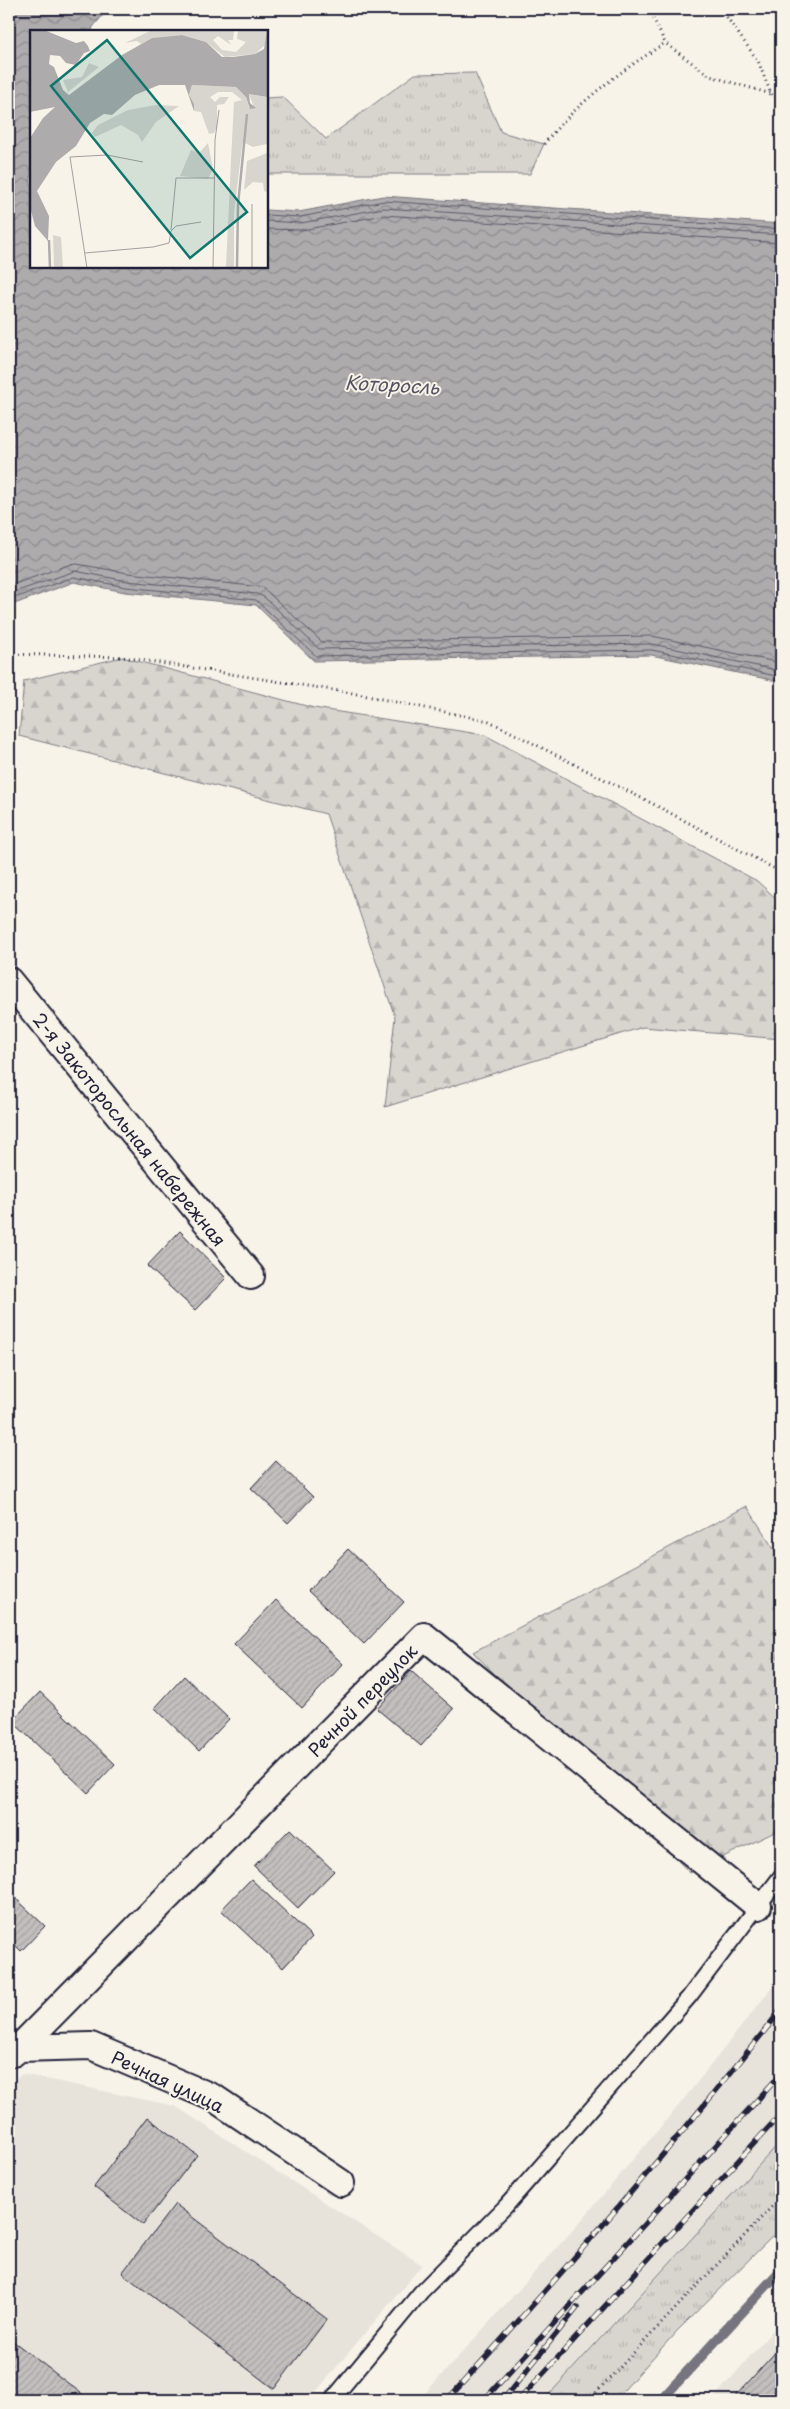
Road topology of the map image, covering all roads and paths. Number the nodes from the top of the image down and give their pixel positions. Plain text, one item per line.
1 (649, 9) edge
2 (721, 9) edge
3 (665, 43) junction
4 (771, 94) junction
5 (781, 101) edge
6 (544, 144) dead end
7 (9, 654) edge
8 (781, 875) edge
9 (9, 981) edge
10 (251, 1276) dead end
11 (781, 1876) edge
12 (758, 1906) junction
13 (14, 2052) edge
14 (340, 2183) dead end
15 (781, 2197) edge
16 (332, 2400) edge
17 (589, 2400) edge

1 - 3 path
2 - 4 path
3 - 4 path
3 - 6 path
4 - 5 path
7 - 8 path
9 - 10 street, 2-я Закоторосльная набережная
11 - 12 lane
12 - 13 street, Речной переулок
12 - 16 lane
13 - 14 street, Речная улица
15 - 17 path

